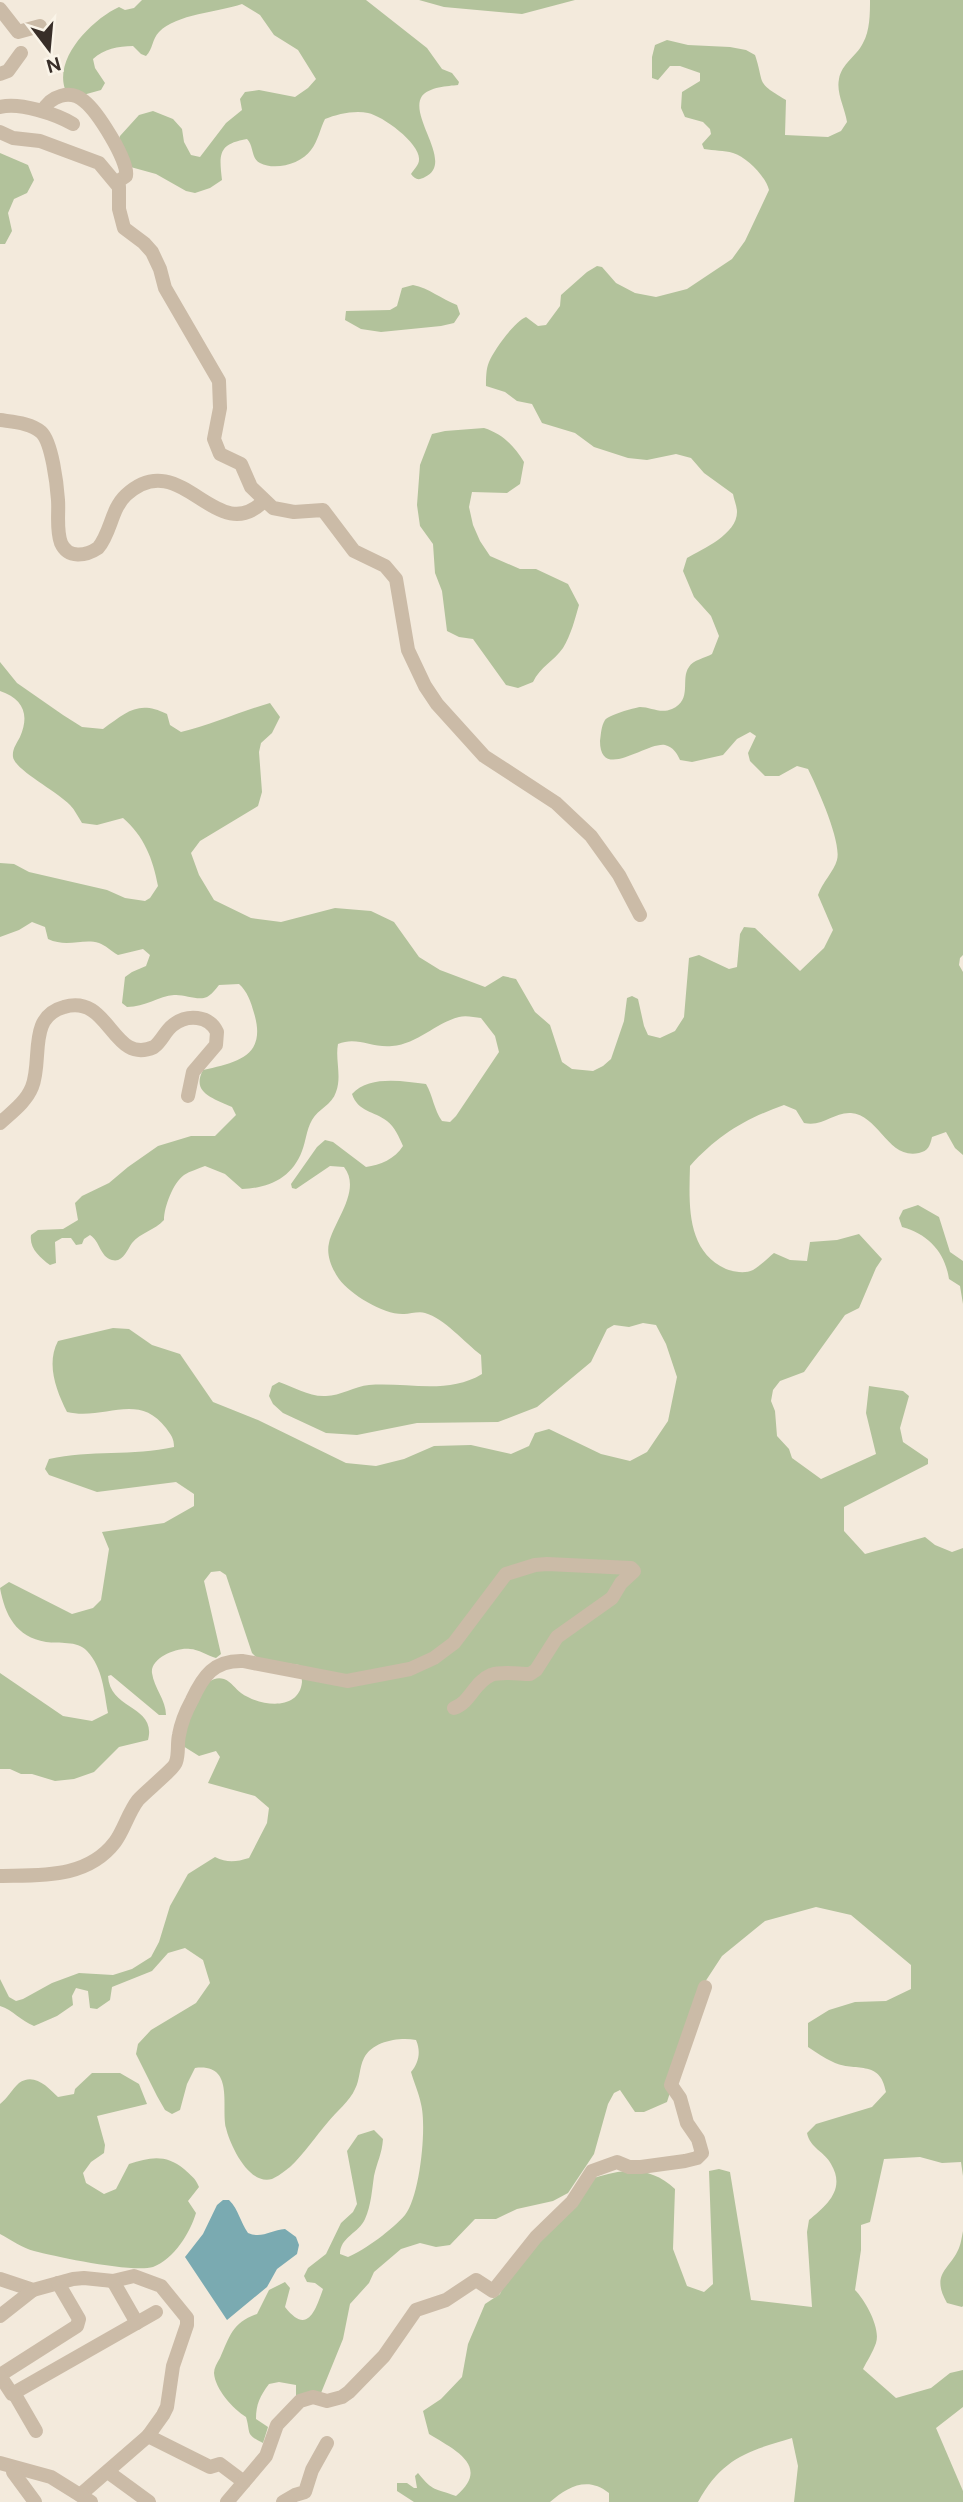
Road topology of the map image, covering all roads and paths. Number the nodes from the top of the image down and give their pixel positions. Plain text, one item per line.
1 (0, 9) edge
2 (40, 26) dead end
3 (21, 53) dead end
4 (0, 74) edge
5 (0, 107) edge
6 (43, 111) junction
7 (73, 124) dead end
8 (0, 132) edge
9 (117, 182) junction
10 (0, 420) edge
11 (264, 501) junction
12 (640, 915) dead end
13 (188, 1096) dead end
14 (0, 1123) edge
15 (454, 1708) dead end
16 (0, 1876) edge
17 (705, 1987) dead end
18 (0, 2279) edge
19 (113, 2281) junction
20 (58, 2283) junction
21 (33, 2290) junction
22 (156, 2312) dead end
23 (0, 2316) edge
24 (137, 2323) junction
25 (50, 2373) junction
26 (0, 2375) edge
27 (58, 2387) dead end
28 (14, 2393) junction
29 (36, 2431) dead end
30 (148, 2436) junction
31 (327, 2443) dead end
32 (7, 2465) edge
33 (108, 2472) junction
34 (244, 2482) junction
35 (86, 2499) edge
36 (155, 2499) edge
37 (231, 2501) edge
38 (35, 2502) edge
39 (284, 2502) edge

1 - 2 street
3 - 4 street
5 - 6 street
6 - 7 street
6 - 9 street
8 - 9 street
9 - 11 street
10 - 11 street
11 - 12 street
13 - 14 street
15 - 16 street
17 - 34 street
18 - 21 street
19 - 20 street
19 - 24 street
19 - 30 street
20 - 21 street
20 - 26 street
21 - 23 street
22 - 24 street
24 - 25 street
25 - 27 street
25 - 28 street
26 - 28 street
28 - 29 street
30 - 33 street
30 - 34 street
31 - 39 street
32 - 35 street
32 - 38 street
33 - 35 street
33 - 36 street
34 - 37 street

